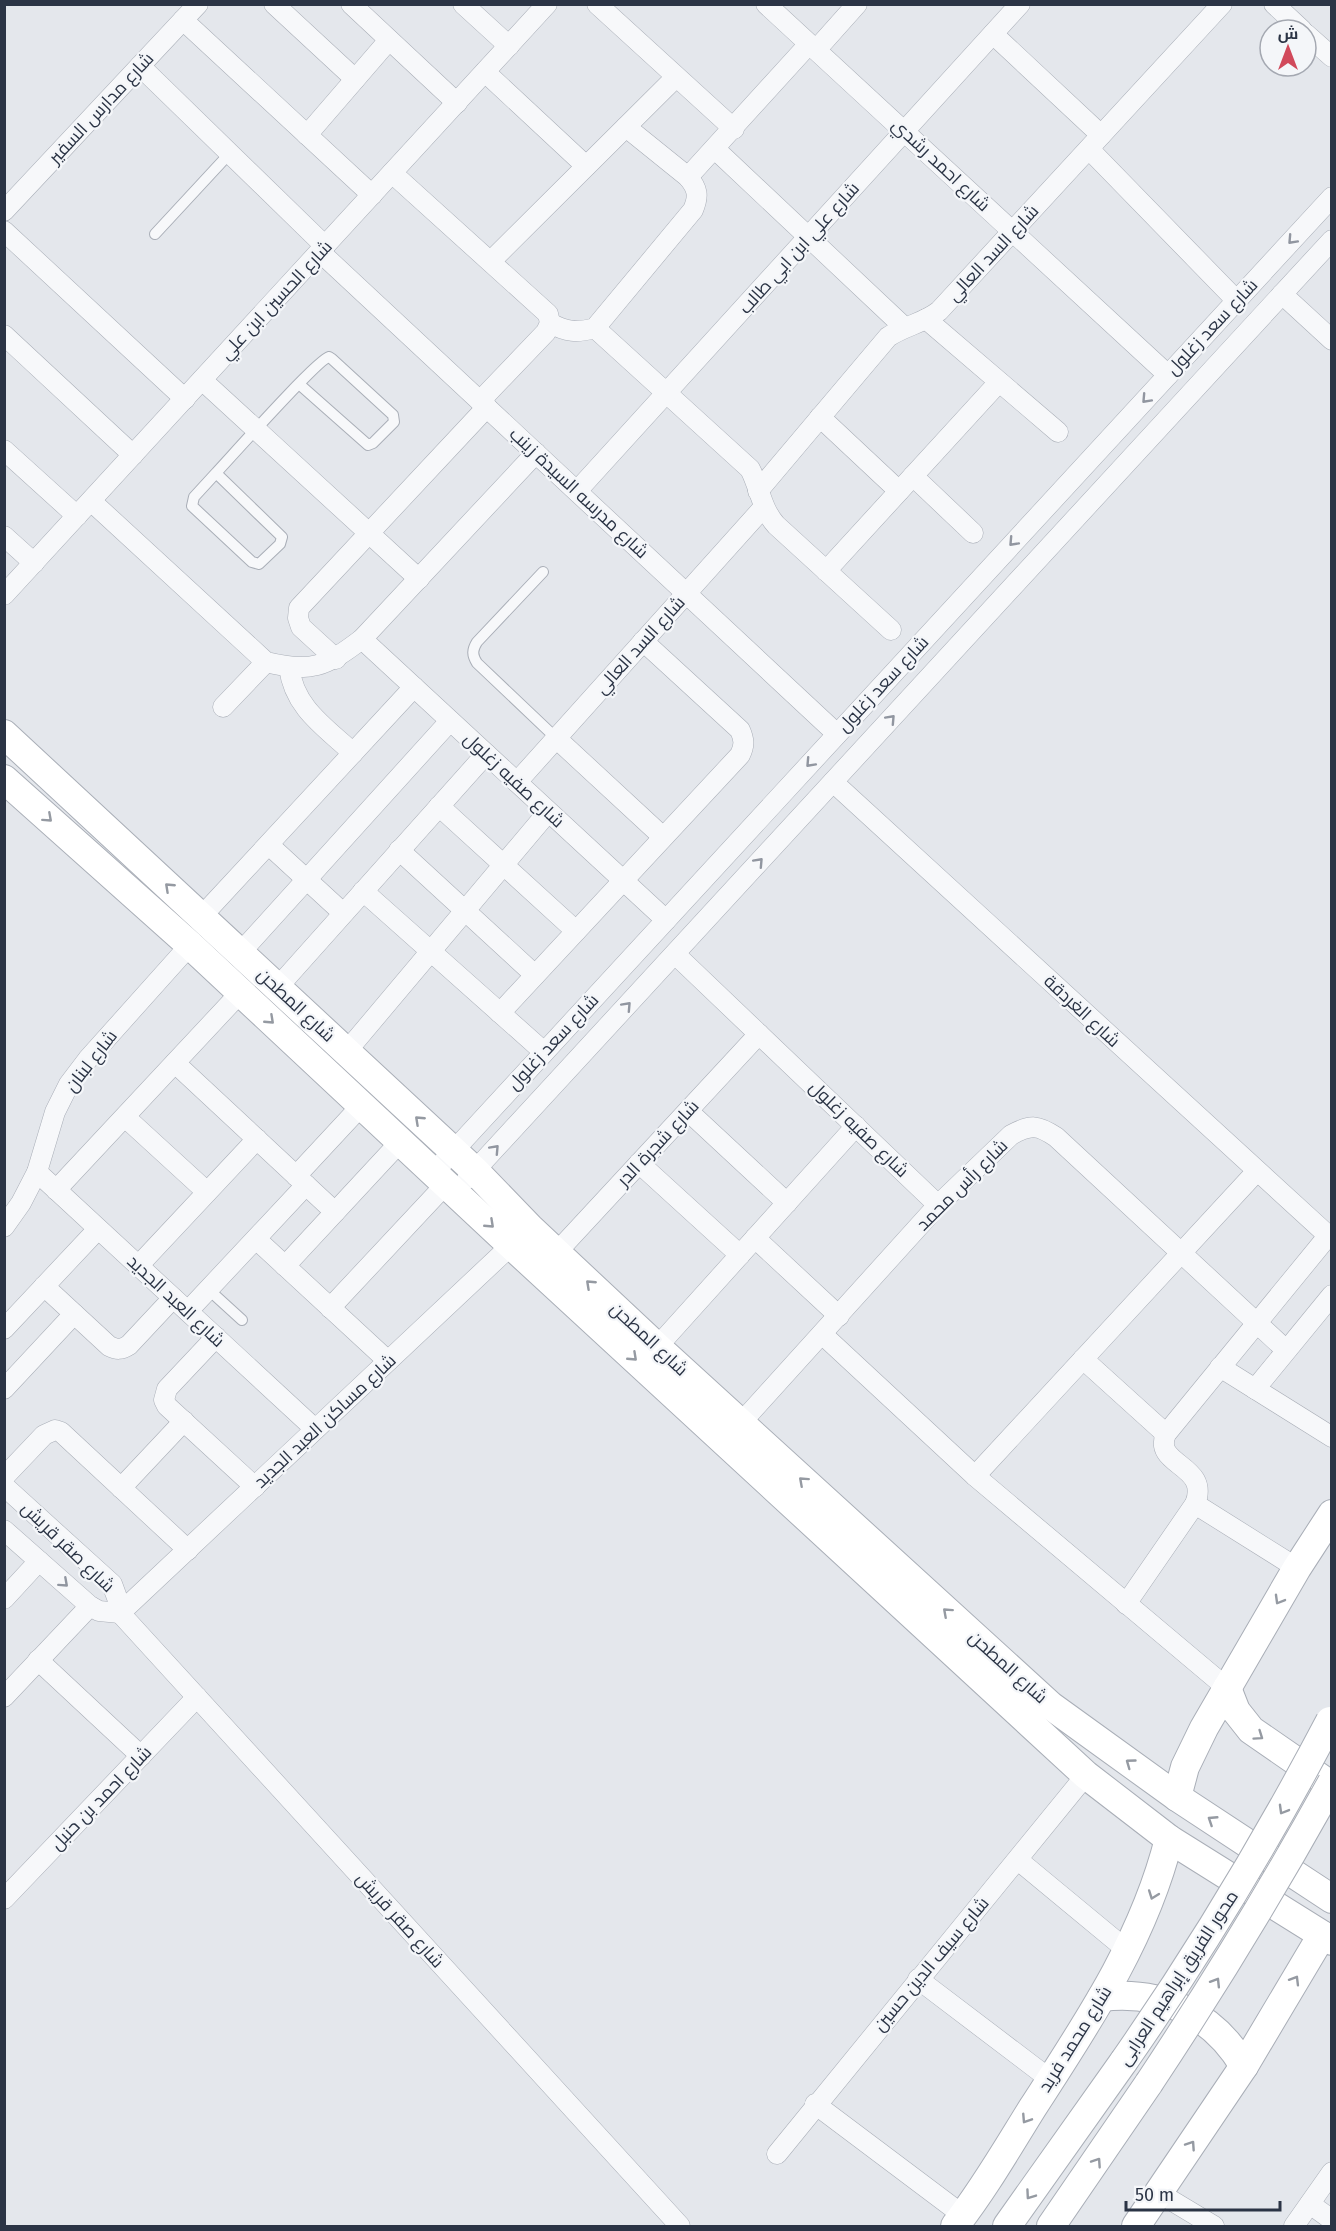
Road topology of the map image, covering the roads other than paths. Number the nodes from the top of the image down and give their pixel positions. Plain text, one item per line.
1 (351, 4) edge
2 (463, 4) edge
3 (547, 4) edge
4 (597, 4) edge
5 (766, 4) edge
6 (857, 4) edge
7 (1020, 4) edge
8 (1222, 4) edge
9 (1274, 4) edge
10 (286, 8) edge
11 (187, 11) edge
12 (1289, 18) edge
13 (993, 34) junction
14 (389, 40) junction
15 (1318, 44) edge
16 (509, 46) junction
17 (812, 47) junction
18 (1332, 57) edge
19 (140, 66) junction
20 (485, 72) junction
21 (676, 77) junction
22 (355, 80) junction
23 (457, 103) junction
24 (626, 127) junction
25 (734, 129) junction
26 (905, 132) junction
27 (307, 135) junction
28 (1095, 142) junction
29 (715, 149) junction
30 (230, 153) junction
31 (586, 166) junction
32 (392, 173) junction
33 (688, 177) junction
34 (372, 195) junction
35 (1332, 197) edge
36 (4, 211) edge
37 (4, 231) edge
38 (1013, 231) junction
39 (155, 234) dead end
40 (809, 237) junction
41 (1332, 240) edge
42 (323, 249) junction
43 (490, 261) junction
44 (1282, 294) junction
45 (1236, 300) junction
46 (926, 319) junction
47 (550, 323) junction
48 (904, 327) junction
49 (594, 328) junction
50 (4, 335) edge
51 (1332, 339) edge
52 (1168, 375) junction
53 (202, 380) junction
54 (999, 382) junction
55 (299, 384) junction
56 (666, 393) junction
57 (185, 399) junction
58 (484, 404) junction
59 (820, 417) junction
60 (256, 430) junction
61 (1058, 432) dead end
62 (4, 450) edge
63 (536, 453) junction
64 (133, 455) junction
65 (216, 473) junction
66 (913, 476) junction
67 (577, 491) junction
68 (898, 491) junction
69 (760, 499) junction
70 (91, 501) junction
71 (77, 516) junction
72 (369, 533) junction
73 (973, 533) dead end
74 (4, 536) edge
75 (34, 563) junction
76 (826, 571) junction
77 (543, 572) dead end
78 (419, 579) junction
79 (686, 593) junction
80 (4, 595) edge
81 (891, 630) dead end
82 (362, 639) junction
83 (643, 641) junction
84 (336, 659) junction
85 (266, 662) junction
86 (289, 668) junction
87 (414, 687) junction
88 (223, 707) dead end
89 (450, 721) junction
90 (4, 734) edge
91 (837, 734) junction
92 (556, 738) junction
93 (353, 753) junction
94 (486, 754) junction
95 (4, 779) edge
96 (517, 782) junction
97 (833, 782) junction
98 (439, 806) junction
99 (548, 812) junction
100 (663, 837) junction
101 (268, 845) junction
102 (399, 850) junction
103 (504, 865) junction
104 (306, 879) junction
105 (623, 880) junction
106 (363, 891) junction
107 (465, 911) junction
108 (343, 913) junction
109 (201, 917) junction
110 (666, 920) junction
111 (576, 932) junction
112 (190, 945) junction
113 (431, 951) junction
114 (240, 953) junction
115 (675, 954) junction
116 (535, 975) junction
117 (277, 988) junction
118 (241, 992) junction
119 (500, 1013) junction
120 (759, 1034) junction
121 (346, 1052) junction
122 (544, 1052) junction
123 (175, 1064) junction
124 (362, 1105) junction
125 (688, 1111) junction
126 (125, 1117) junction
127 (856, 1126) junction
128 (257, 1139) junction
129 (401, 1142) junction
130 (639, 1163) junction
131 (475, 1171) junction
132 (1257, 1171) junction
133 (37, 1172) junction
134 (447, 1175) junction
135 (301, 1180) junction
136 (56, 1190) junction
137 (207, 1192) junction
138 (787, 1203) junction
139 (938, 1205) junction
140 (335, 1212) junction
141 (4, 1227) edge
142 (98, 1229) junction
143 (521, 1236) junction
144 (755, 1238) junction
145 (1330, 1238) edge
146 (256, 1239) junction
147 (556, 1253) junction
148 (1181, 1253) junction
149 (740, 1255) junction
150 (138, 1266) junction
151 (285, 1266) junction
152 (44, 1287) junction
153 (208, 1289) junction
154 (1332, 1295) edge
155 (173, 1298) junction
156 (330, 1308) junction
157 (188, 1311) junction
158 (74, 1314) junction
159 (839, 1316) junction
160 (242, 1320) dead end
161 (1257, 1323) junction
162 (4, 1329) edge
163 (822, 1334) junction
164 (216, 1337) junction
165 (657, 1347) junction
166 (1286, 1350) junction
167 (1083, 1359) junction
168 (388, 1361) junction
169 (1220, 1367) junction
170 (7, 1382) edge
171 (1255, 1389) junction
172 (184, 1421) junction
173 (740, 1424) junction
174 (315, 1430) junction
175 (1166, 1434) junction
176 (1332, 1437) edge
177 (975, 1476) junction
178 (4, 1477) edge
179 (4, 1486) edge
180 (255, 1487) junction
181 (121, 1488) junction
182 (1195, 1504) junction
183 (1332, 1514) edge
184 (4, 1530) edge
185 (188, 1550) junction
186 (39, 1562) junction
187 (1297, 1568) junction
188 (4, 1599) edge
189 (1126, 1604) junction
190 (90, 1606) junction
191 (120, 1613) junction
192 (39, 1660) junction
193 (1227, 1688) junction
194 (7, 1689) edge
195 (198, 1697) junction
196 (1331, 1720) edge
197 (141, 1756) junction
198 (1086, 1775) junction
199 (1332, 1784) edge
200 (1177, 1797) junction
201 (1169, 1839) junction
202 (1018, 1860) junction
203 (4, 1899) edge
204 (1332, 1899) edge
205 (1327, 1938) edge
206 (1128, 1951) junction
207 (918, 1979) junction
208 (1102, 1997) junction
209 (1244, 2066) junction
210 (1051, 2080) junction
211 (815, 2104) junction
212 (777, 2154) dead end
213 (1332, 2172) edge
214 (1159, 2193) junction
215 (1310, 2204) junction
216 (1332, 2220) edge
217 (960, 2221) edge
218 (680, 2226) edge
219 (1007, 2226) edge
220 (1051, 2226) edge
221 (1136, 2226) edge
222 (1214, 2226) edge
223 (1294, 2226) edge

1 - 14 street
2 - 16 street
3 - 16 street, شارع الحسين ابن علي
4 - 21 street
5 - 17 street, شارع احمد رشدي
6 - 17 street
7 - 13 street, شارع علي ابن ابي طالب
8 - 28 street, شارع السد العالي
9 - 12 street
10 - 22 street
11 - 19 street, شارع مدارس السفير
11 - 27 street
13 - 26 street, شارع علي ابن ابي طالب
13 - 28 street
14 - 22 street
14 - 23 street
15 - 18 street
16 - 20 street, شارع الحسين ابن علي
17 - 25 street
17 - 26 street, شارع احمد رشدي
19 - 30 street, شارع مدرسه السيدة زينب
19 - 36 street, شارع مدارس السفير
20 - 23 street, شارع الحسين ابن علي
20 - 31 street
21 - 24 street
21 - 25 street
22 - 27 street
23 - 32 street, شارع الحسين ابن علي
24 - 31 street
24 - 33 street
25 - 29 street
26 - 38 street, شارع احمد رشدي
26 - 40 street, شارع علي ابن ابي طالب
27 - 34 street
28 - 38 street, شارع السد العالي
28 - 45 street
29 - 33 street
29 - 40 street
30 - 39 lane
30 - 42 street, شارع مدرسه السيدة زينب
31 - 43 street
32 - 34 street, شارع الحسين ابن علي
32 - 43 street
33 - 49 street
34 - 42 street, شارع الحسين ابن علي
35 -> 45 street, شارع سعد زغلول
37 - 57 street
38 - 46 street, شارع السد العالي
38 - 52 street, شارع احمد رشدي
40 - 48 street
40 - 56 street, شارع علي ابن ابي طالب
41 - 44 street, شارع سعد زغلول
42 - 53 street, شارع الحسين ابن علي
42 - 58 street, شارع مدرسه السيدة زينب
43 - 47 street
44 - 51 street
97 -> 44 street, شارع سعد زغلول
45 - 52 street, شارع سعد زغلول
46 - 48 street, شارع السد العالي
46 - 54 street
47 - 49 street
47 - 58 street
48 - 59 street, شارع السد العالي
49 - 56 street
50 - 64 street
52 -> 91 street, شارع سعد زغلول
53 - 57 street, شارع الحسين ابن علي
53 - 60 street
54 - 61 street
54 - 66 street
55 - 55 lane
55 - 60 lane
56 - 67 street, شارع علي ابن ابي طالب
56 - 69 street
57 - 64 street, شارع الحسين ابن علي
58 - 63 street, شارع مدرسه السيدة زينب
58 - 72 street
59 - 68 street
59 - 69 street, شارع السد العالي
60 - 65 lane
60 - 72 street
62 - 71 street
63 - 67 street, شارع مدرسه السيدة زينب
63 - 78 street
64 - 70 street, شارع الحسين ابن علي
65 - 65 lane
66 - 68 street
66 - 73 street
67 - 79 street, شارع مدرسه السيدة زينب
68 - 76 street
69 - 76 street
69 - 79 street, شارع السد العالي
70 - 71 street, شارع الحسين ابن علي
70 - 85 street
71 - 75 street, شارع الحسين ابن علي
72 - 78 street
72 - 84 street
74 - 75 street
75 - 80 street, شارع الحسين ابن علي
76 - 81 street
77 - 92 lane
78 - 82 street
79 - 83 street, شارع السد العالي
79 - 91 street, شارع مدرسه السيدة زينب
82 - 84 street
82 - 87 street, شارع صفيه زغلول
83 - 92 street, شارع السد العالي
83 - 100 street
84 - 86 street
85 - 86 street
85 - 88 street
86 - 93 street
87 - 89 street, شارع صفيه زغلول
87 - 93 street
89 - 94 street, شارع صفيه زغلول
89 - 104 street
109 -> 90 street, شارع المطحن
91 -> 110 street, شارع سعد زغلول
92 - 96 street, شارع السد العالي
92 - 100 street
93 - 101 street
94 - 96 street, شارع صفيه زغلول
94 - 98 street
95 -> 112 street, شارع المطحن
96 - 99 street, شارع صفيه زغلول
115 -> 97 street, شارع سعد زغلول
97 - 132 street, شارع الغردقة
98 - 102 street
98 - 103 street
99 - 103 street
99 - 105 street, شارع صفيه زغلول
100 - 105 street
101 - 104 street
101 - 109 street
102 - 106 street
102 - 107 street
103 - 107 street
103 - 111 street
104 - 108 street
104 - 114 street
105 - 110 street, شارع صفيه زغلول
105 - 111 street
106 - 108 street
106 - 113 street
107 - 113 street
107 - 116 street
108 - 117 street
109 - 114 street, شارع المطحن
110 - 122 street, شارع سعد زغلول
111 - 116 street
112 - 118 street, شارع المطحن
112 - 133 street, شارع لبنان
113 - 119 street
113 - 121 street
114 - 117 street, شارع المطحن
115 - 120 street, شارع صفيه زغلول
131 -> 115 street, شارع سعد زغلول
116 - 119 street
117 - 121 street, شارع المطحن
118 - 123 street
118 -> 124 street, شارع المطحن
119 - 122 street
120 - 125 street, شارع شجرة الدر
120 - 127 street, شارع صفيه زغلول
134 -> 121 street, شارع المطحن
122 - 134 street, شارع سعد زغلول
123 - 126 street
123 - 128 street
124 - 129 street, شارع المطحن
124 - 135 street
125 - 130 street, شارع شجرة الدر
125 - 138 street
126 - 136 street
126 - 137 street
127 - 138 street
127 - 139 street, شارع صفيه زغلول
128 - 135 street
128 - 137 street
129 - 134 street, شارع المطحن
129 - 140 street
130 - 147 street, شارع شجرة الدر
130 - 149 street
131 - 134 street, شارع المطحن
131 - 143 street, شارع المطحن
132 - 145 street, شارع الغردقة
132 - 148 street
133 - 136 street, شارع العبد الجديد
133 - 141 street, شارع لبنان
134 -> 143 street, شارع المطحن
134 - 156 street, شارع سعد زغلول
135 - 140 street
135 - 146 street
136 - 142 street, شارع العبد الجديد
137 - 150 street
138 - 144 street
139 - 148 street, شارع رأس محمد
139 - 159 street, شارع رأس محمد
140 - 151 street
142 - 150 street, شارع العبد الجديد
142 - 152 street
143 - 147 street, شارع المطحن
143 - 168 street, شارع مساكن العبد الجديد
143 -> 198 street, شارع المطحن
144 - 149 street
144 - 159 street
145 - 161 street
146 - 151 street
146 - 153 street
165 -> 147 street, شارع المطحن
148 - 161 street, شارع رأس محمد
148 - 167 street
149 - 165 street
150 - 155 street, شارع العبد الجديد
151 - 156 street
152 - 158 street
152 - 162 street
153 - 157 street
153 - 160 lane
154 - 166 street
155 - 157 street, شارع العبد الجديد
155 - 158 street
156 - 168 street
157 - 164 street, شارع العبد الجديد
158 - 170 street
159 - 163 street, شارع رأس محمد
161 - 166 street, شارع رأس محمد
161 - 169 street
163 - 173 street, شارع رأس محمد
163 - 177 street
164 - 172 street
164 - 174 street, شارع العبد الجديد
165 - 173 street, شارع المطحن
166 - 171 street
167 - 175 street
167 - 177 street
168 - 174 street, شارع مساكن العبد الجديد
169 - 171 street
169 - 175 street
171 - 176 street
172 - 180 street
172 - 181 street
200 -> 173 street, شارع المطحن
174 - 180 street, شارع مساكن العبد الجديد
175 - 182 street
177 - 189 street
178 - 181 street
179 - 191 street, شارع صقر قريش
180 - 185 street, شارع مساكن العبد الجديد
181 - 185 street
182 - 187 street
182 - 189 street
183 - 187 street
184 - 186 street, شارع صقر قريش
185 - 191 street, شارع مساكن العبد الجديد
186 - 188 street
186 -> 190 street, شارع صقر قريش
187 -> 193 street
189 - 193 street
190 - 191 street, شارع صقر قريش
190 - 192 street
191 - 195 street, شارع صقر قريش
192 - 194 street
192 - 197 street
193 -> 199 street
193 - 200 street
195 - 197 street, شارع احمد بن حنبل
195 - 218 street, شارع صقر قريش
196 -> 219 street, محور الفريق إبراهيم العرابى, bridge
197 - 203 street, شارع احمد بن حنبل
198 - 201 street, شارع المطحن
198 - 202 street, شارع سيف الدين حسين
220 -> 199 street, محور الفريق إبراهيم العرابى, bridge
204 -> 200 street, شارع المطحن
201 - 205 street, شارع المطحن
201 -> 206 street, شارع محمد فريد
202 - 206 street
202 - 207 street, شارع سيف الدين حسين
209 -> 205 street
206 - 208 street, شارع محمد فريد
207 - 210 street
207 - 211 street, شارع سيف الدين حسين
208 - 209 street
208 - 210 street, شارع محمد فريد
214 -> 209 street
210 -> 217 street, شارع محمد فريد
211 - 212 street, شارع سيف الدين حسين
211 - 217 street
213 - 215 street
214 - 221 street
214 - 222 street
215 - 216 street
215 - 223 street

